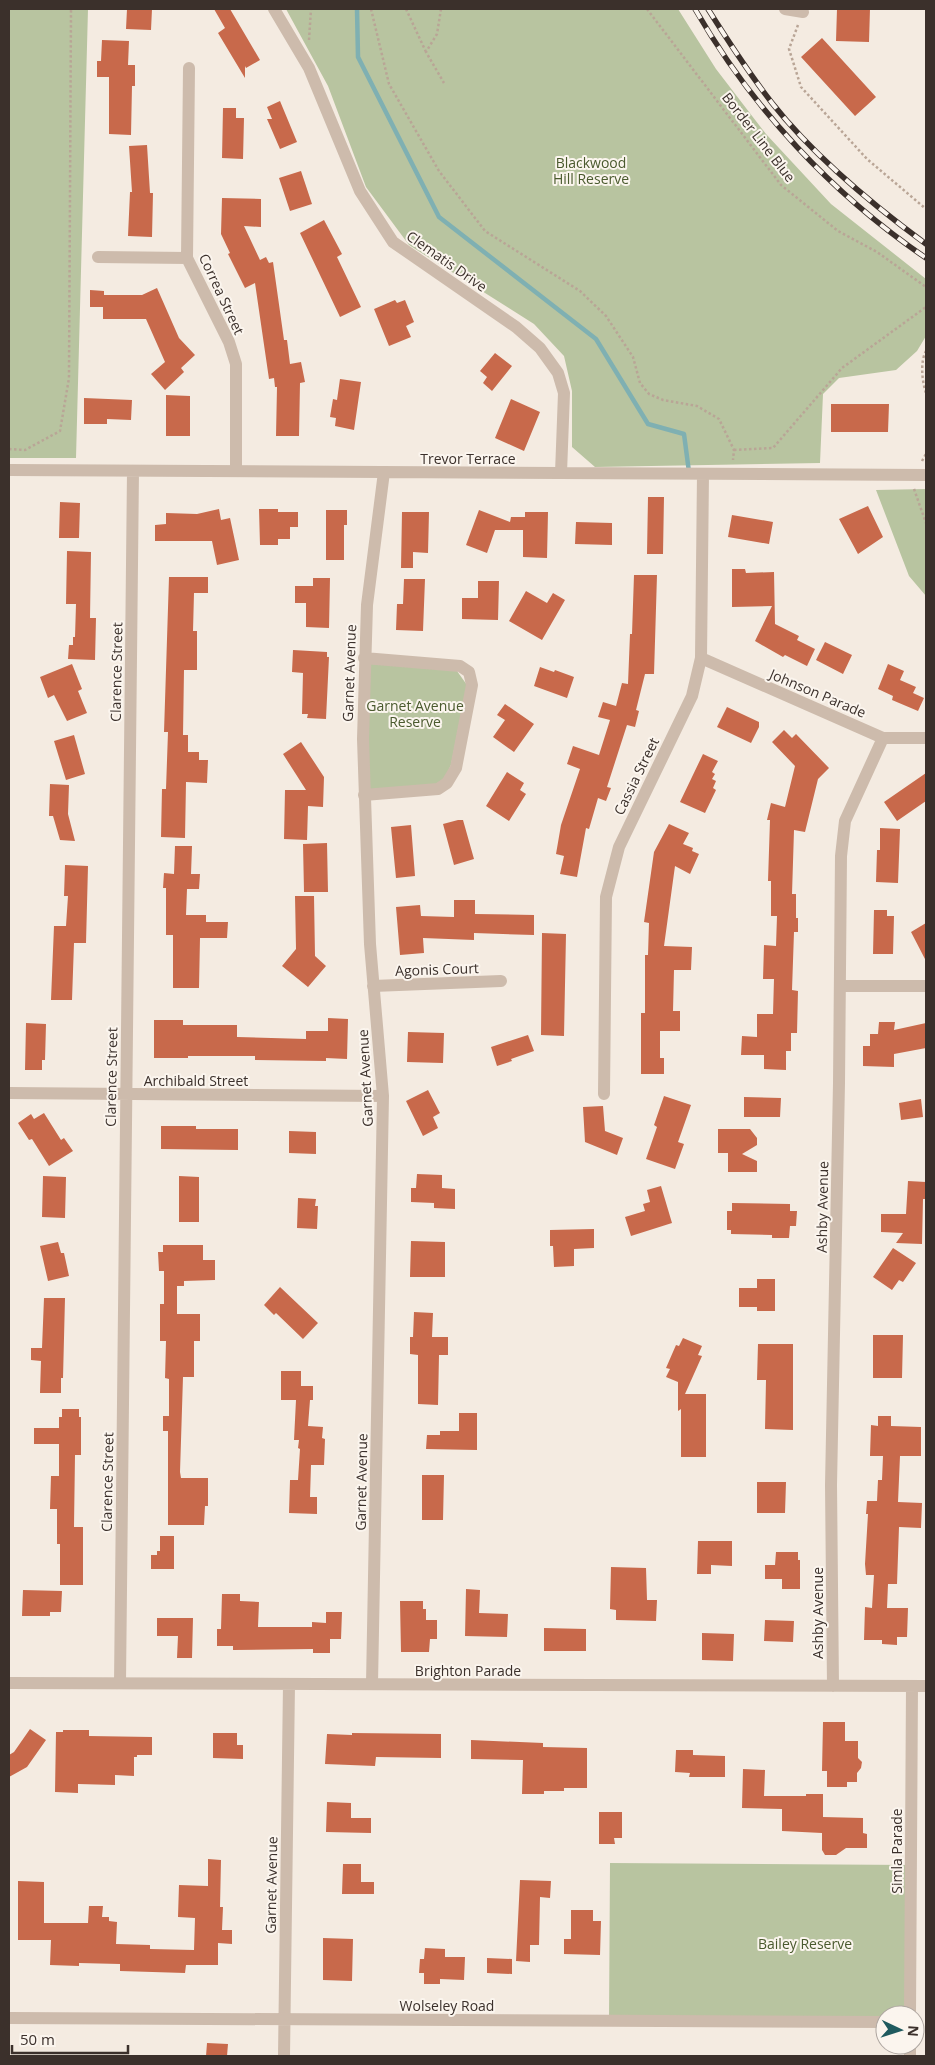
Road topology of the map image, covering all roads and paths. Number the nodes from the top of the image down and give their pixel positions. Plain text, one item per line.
1 (71, 9) edge
2 (274, 9) edge
3 (310, 9) edge
4 (370, 9) edge
5 (406, 9) edge
6 (441, 9) edge
7 (647, 9) edge
8 (785, 9) edge
9 (803, 12) joint
10 (426, 52) junction
11 (188, 68) dead end
12 (309, 68) junction
13 (444, 83) dead end
14 (926, 209) edge
15 (98, 257) dead end
16 (187, 258) junction
17 (926, 287) edge
18 (926, 307) edge
19 (926, 351) edge
20 (926, 393) edge
21 (9, 448) edge
22 (734, 450) junction
23 (9, 470) edge
24 (133, 471) junction
25 (236, 471) junction
26 (384, 472) junction
27 (561, 473) junction
28 (703, 474) junction
29 (732, 474) junction
30 (910, 475) junction
31 (926, 475) edge
32 (926, 523) edge
33 (364, 658) junction
34 (701, 658) junction
35 (883, 738) junction
36 (926, 738) edge
37 (364, 795) junction
38 (501, 981) dead end
39 (373, 986) junction
40 (840, 986) junction
41 (926, 986) edge
42 (9, 1093) edge
43 (126, 1094) junction
44 (604, 1094) dead end
45 (383, 1096) junction
46 (9, 1683) edge
47 (120, 1683) junction
48 (289, 1684) junction
49 (372, 1684) junction
50 (833, 1686) junction
51 (912, 1686) junction
52 (926, 1686) edge
53 (910, 2005) edge
54 (9, 2018) edge
55 (284, 2019) junction
56 (875, 2022) edge
57 (284, 2056) edge

1 - 21 path
2 - 12 street, Clematis Drive
3 - 12 path
4 - 22 path
5 - 10 path
6 - 10 path
7 - 17 path, Border Line Blue
8 - 9 street
9 - 14 path
10 - 13 path
11 - 16 street, Correa Street
12 - 27 street, Clematis Drive
15 - 16 street
16 - 25 street, Correa Street
18 - 22 path
19 - 20 path
22 - 29 path
23 - 24 street, Trevor Terrace
24 - 25 street, Trevor Terrace
24 - 43 street, Clarence Street
25 - 26 street, Trevor Terrace
26 - 27 street, Trevor Terrace
26 - 33 street, Garnet Avenue
27 - 28 street, Trevor Terrace
28 - 29 street, Trevor Terrace
28 - 34 street, Cassia Street
29 - 30 street, Trevor Terrace
30 - 31 street, Trevor Terrace
30 - 32 path
33 - 37 street, Garnet Avenue
33 - 37 street
34 - 35 street, Johnson Parade
34 - 44 street, Cassia Street
35 - 36 street, Johnson Parade
35 - 40 street, Ashby Avenue
37 - 39 street, Garnet Avenue
38 - 39 street, Agonis Court
39 - 45 street, Garnet Avenue
40 - 41 street
40 - 50 street, Ashby Avenue
42 - 43 street, Archibald Street
43 - 45 street, Archibald Street
43 - 47 street, Clarence Street
45 - 49 street, Garnet Avenue
46 - 47 street, Brighton Parade
47 - 48 street, Brighton Parade
48 - 49 street, Brighton Parade
48 - 55 street, Garnet Avenue
49 - 50 street, Brighton Parade
50 - 51 street, Brighton Parade
51 - 52 street, Brighton Parade
51 - 53 street, Simla Parade
54 - 55 street, Wolseley Road
55 - 56 street, Wolseley Road
55 - 57 street, Garnet Avenue

